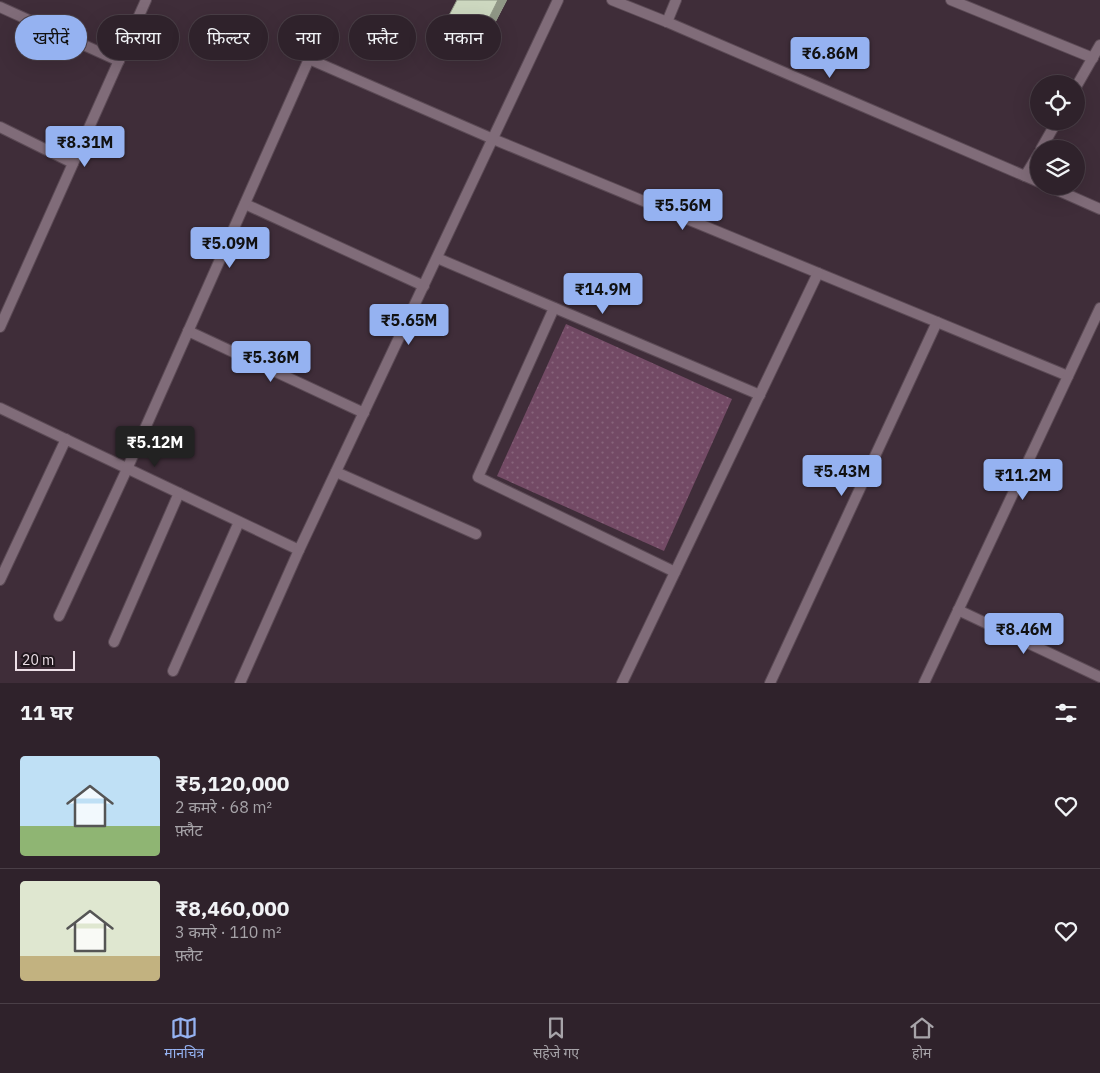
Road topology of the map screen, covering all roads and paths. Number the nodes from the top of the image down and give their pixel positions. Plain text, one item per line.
1 (146, 0) edge
2 (558, 0) edge
3 (612, 0) edge
4 (676, 0) edge
5 (951, 0) edge
6 (0, 6) edge
7 (667, 22) junction
8 (1100, 45) edge
9 (1093, 58) junction
10 (119, 61) junction
11 (1083, 75) edge
12 (0, 127) edge
13 (493, 139) junction
14 (73, 163) junction
15 (1030, 168) edge
16 (1025, 176) junction
17 (1030, 178) edge
18 (1068, 195) edge
19 (244, 204) junction
20 (1100, 209) edge
21 (437, 258) junction
22 (818, 273) junction
23 (424, 286) junction
24 (554, 308) junction
25 (1100, 308) edge
26 (937, 322) junction
27 (0, 327) edge
28 (188, 331) junction
29 (1068, 376) junction
30 (760, 395) junction
31 (0, 408) edge
32 (364, 412) junction
33 (66, 440) junction
34 (127, 469) junction
35 (336, 472) junction
36 (179, 494) junction
37 (239, 522) junction
38 (476, 534) dead end
39 (299, 550) junction
40 (675, 572) junction
41 (0, 580) edge
42 (958, 610) junction
43 (60, 616) dead end
44 (114, 642) dead end
45 (173, 670) dead end
46 (1100, 677) edge
47 (240, 683) edge
48 (622, 683) edge
49 (770, 683) edge
50 (924, 683) edge

1 - 10 street
2 - 13 street
3 - 7 street
4 - 7 street
5 - 9 street
6 - 10 street
7 - 16 street
8 - 9 street
9 - 11 street
10 - 14 street
12 - 14 street
13 - 19 street
13 - 21 street
13 - 22 street
14 - 27 street
15 - 16 street
16 - 17 street
18 - 20 street
19 - 23 street
19 - 28 street
21 - 23 street
21 - 24 street
22 - 26 street
22 - 30 street
23 - 32 street
24 - 30 street
24 - 40 street
25 - 29 street
26 - 29 street
26 - 49 street
28 - 32 street
28 - 34 street
29 - 42 street
30 - 40 street
31 - 33 street
32 - 35 street
33 - 34 street
33 - 41 street
34 - 36 street
34 - 43 street
35 - 38 street
35 - 39 street
36 - 37 street
36 - 44 street
37 - 39 street
37 - 45 street
39 - 47 street
40 - 48 street
42 - 46 street
42 - 50 street

